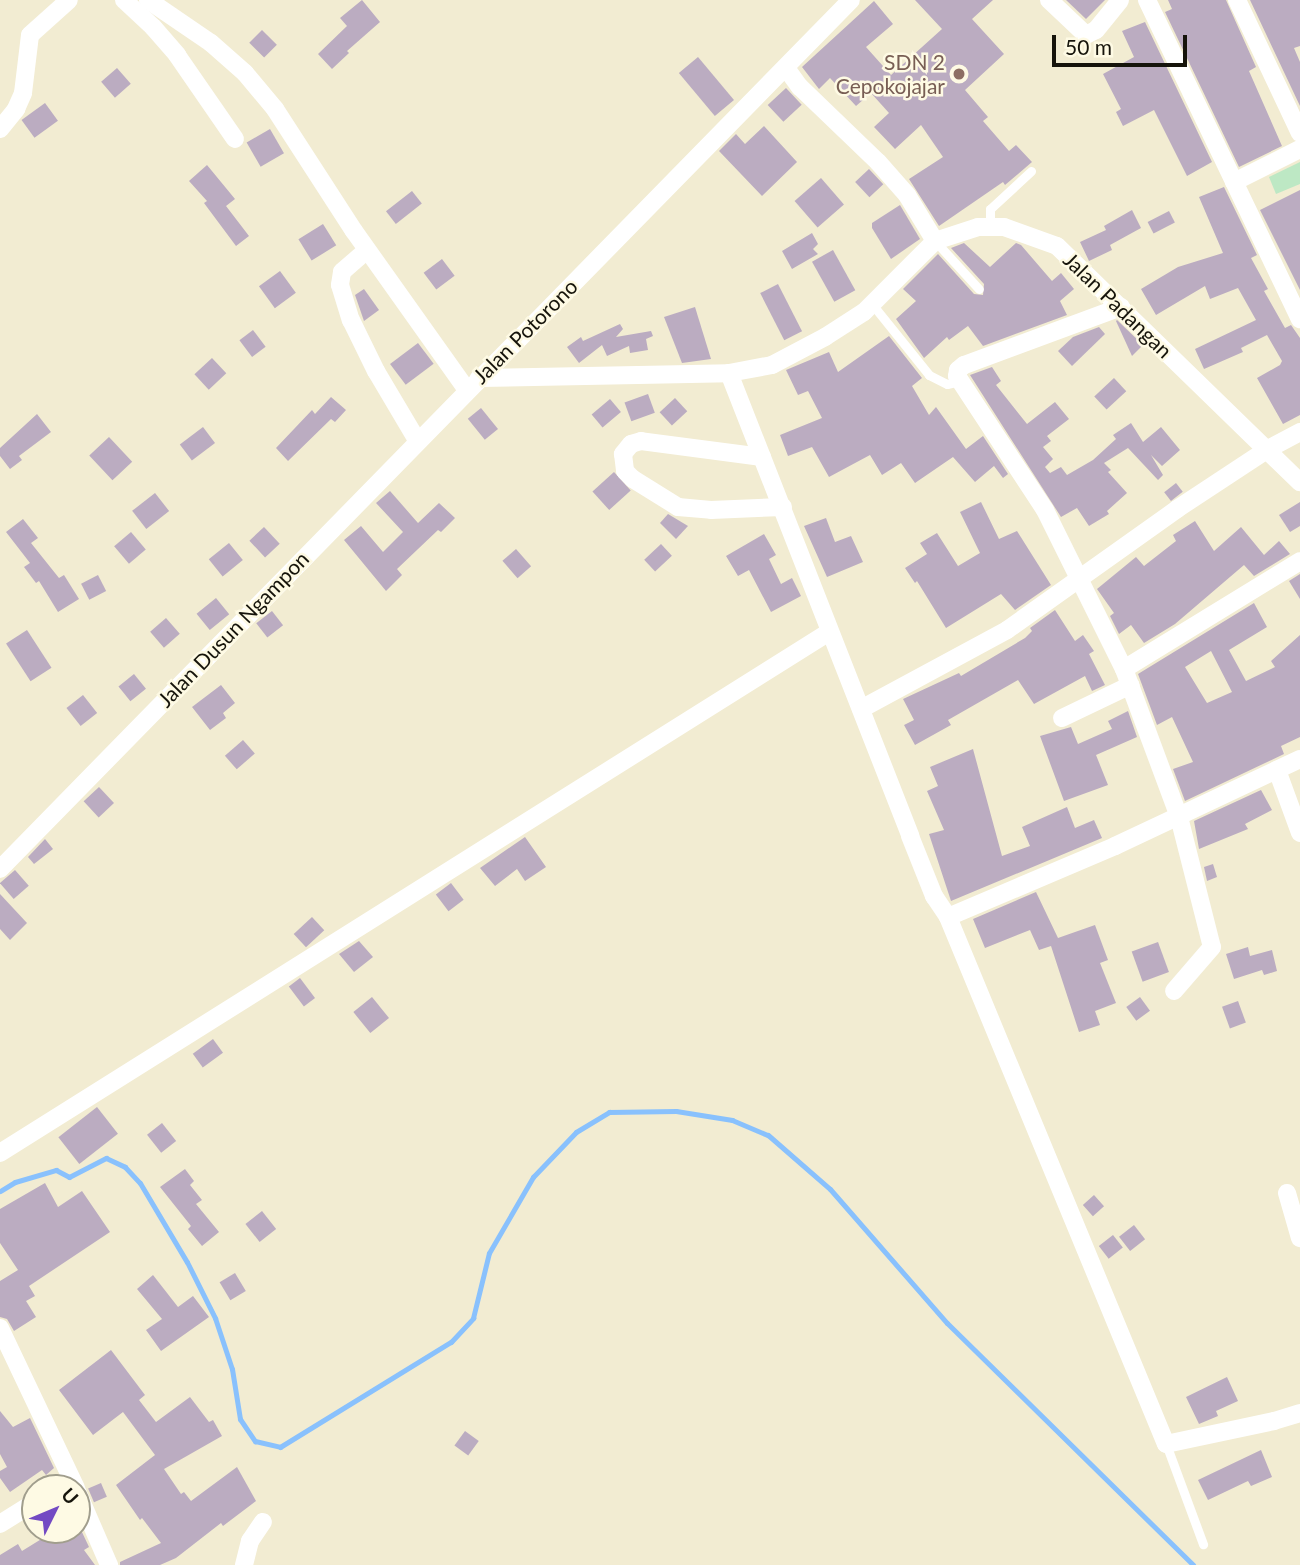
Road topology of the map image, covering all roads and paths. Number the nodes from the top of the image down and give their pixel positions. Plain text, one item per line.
1 (69, 0) edge
2 (124, 0) edge
3 (148, 0) edge
4 (851, 0) edge
5 (1049, 0) edge
6 (1119, 0) edge
7 (1147, 0) edge
8 (1237, 0) edge
9 (786, 68) junction
10 (0, 129) edge
11 (1300, 133) edge
12 (235, 139) dead end
13 (1300, 149) edge
14 (1031, 171) dead end
15 (1234, 182) junction
16 (990, 227) junction
17 (935, 240) junction
18 (367, 250) junction
19 (979, 289) dead end
20 (872, 304) junction
21 (1121, 307) junction
22 (1300, 319) edge
23 (729, 373) junction
24 (960, 381) junction
25 (473, 384) junction
26 (1300, 432) edge
27 (417, 440) junction
28 (1268, 449) junction
29 (762, 457) junction
30 (1300, 482) edge
31 (783, 508) junction
32 (1300, 561) edge
33 (1079, 581) junction
34 (829, 632) junction
35 (1128, 677) junction
36 (861, 709) junction
37 (1062, 718) dead end
38 (1300, 759) edge
39 (1277, 770) junction
40 (1179, 817) junction
41 (1300, 833) edge
42 (0, 869) edge
43 (948, 917) junction
44 (1174, 990) dead end
45 (0, 1153) edge
46 (1287, 1193) dead end
47 (1300, 1238) edge
48 (0, 1328) edge
49 (1300, 1413) edge
50 (1166, 1444) junction
51 (65, 1474) edge
52 (21, 1511) edge
53 (263, 1522) dead end
54 (0, 1524) edge
55 (91, 1529) edge
56 (1203, 1544) dead end
57 (109, 1565) edge
58 (244, 1565) edge

1 - 10 street
2 - 12 street
3 - 18 street, Jalan Potorono
4 - 9 street, Jalan Potorono
5 - 6 street
7 - 15 street
8 - 11 street
9 - 17 street
9 - 25 street, Jalan Potorono
13 - 15 street
14 - 16 lane
15 - 22 street
16 - 17 street, Jalan Padangan
16 - 21 street, Jalan Padangan
17 - 19 lane
17 - 20 street, Jalan Padangan
18 - 25 street, Jalan Potorono
18 - 27 street
20 - 23 street, Jalan Padangan
20 - 24 lane
21 - 24 street
21 - 28 street, Jalan Padangan
23 - 25 street, Jalan Padangan
23 - 29 street
24 - 33 street
25 - 27 street, Jalan Dusun Ngampon
26 - 28 street
27 - 42 street, Jalan Dusun Ngampon
28 - 30 street, Jalan Padangan
28 - 33 street
29 - 31 street
29 - 31 street
31 - 34 street
32 - 35 street
33 - 35 street
33 - 36 street
34 - 36 street
34 - 45 street
35 - 37 street
35 - 40 street
36 - 43 street
38 - 39 street
39 - 40 street
39 - 41 street
40 - 43 street
40 - 44 street
43 - 50 street
46 - 47 street
48 - 51 street
49 - 50 street
50 - 56 lane
52 - 54 street
53 - 58 street
55 - 57 street

